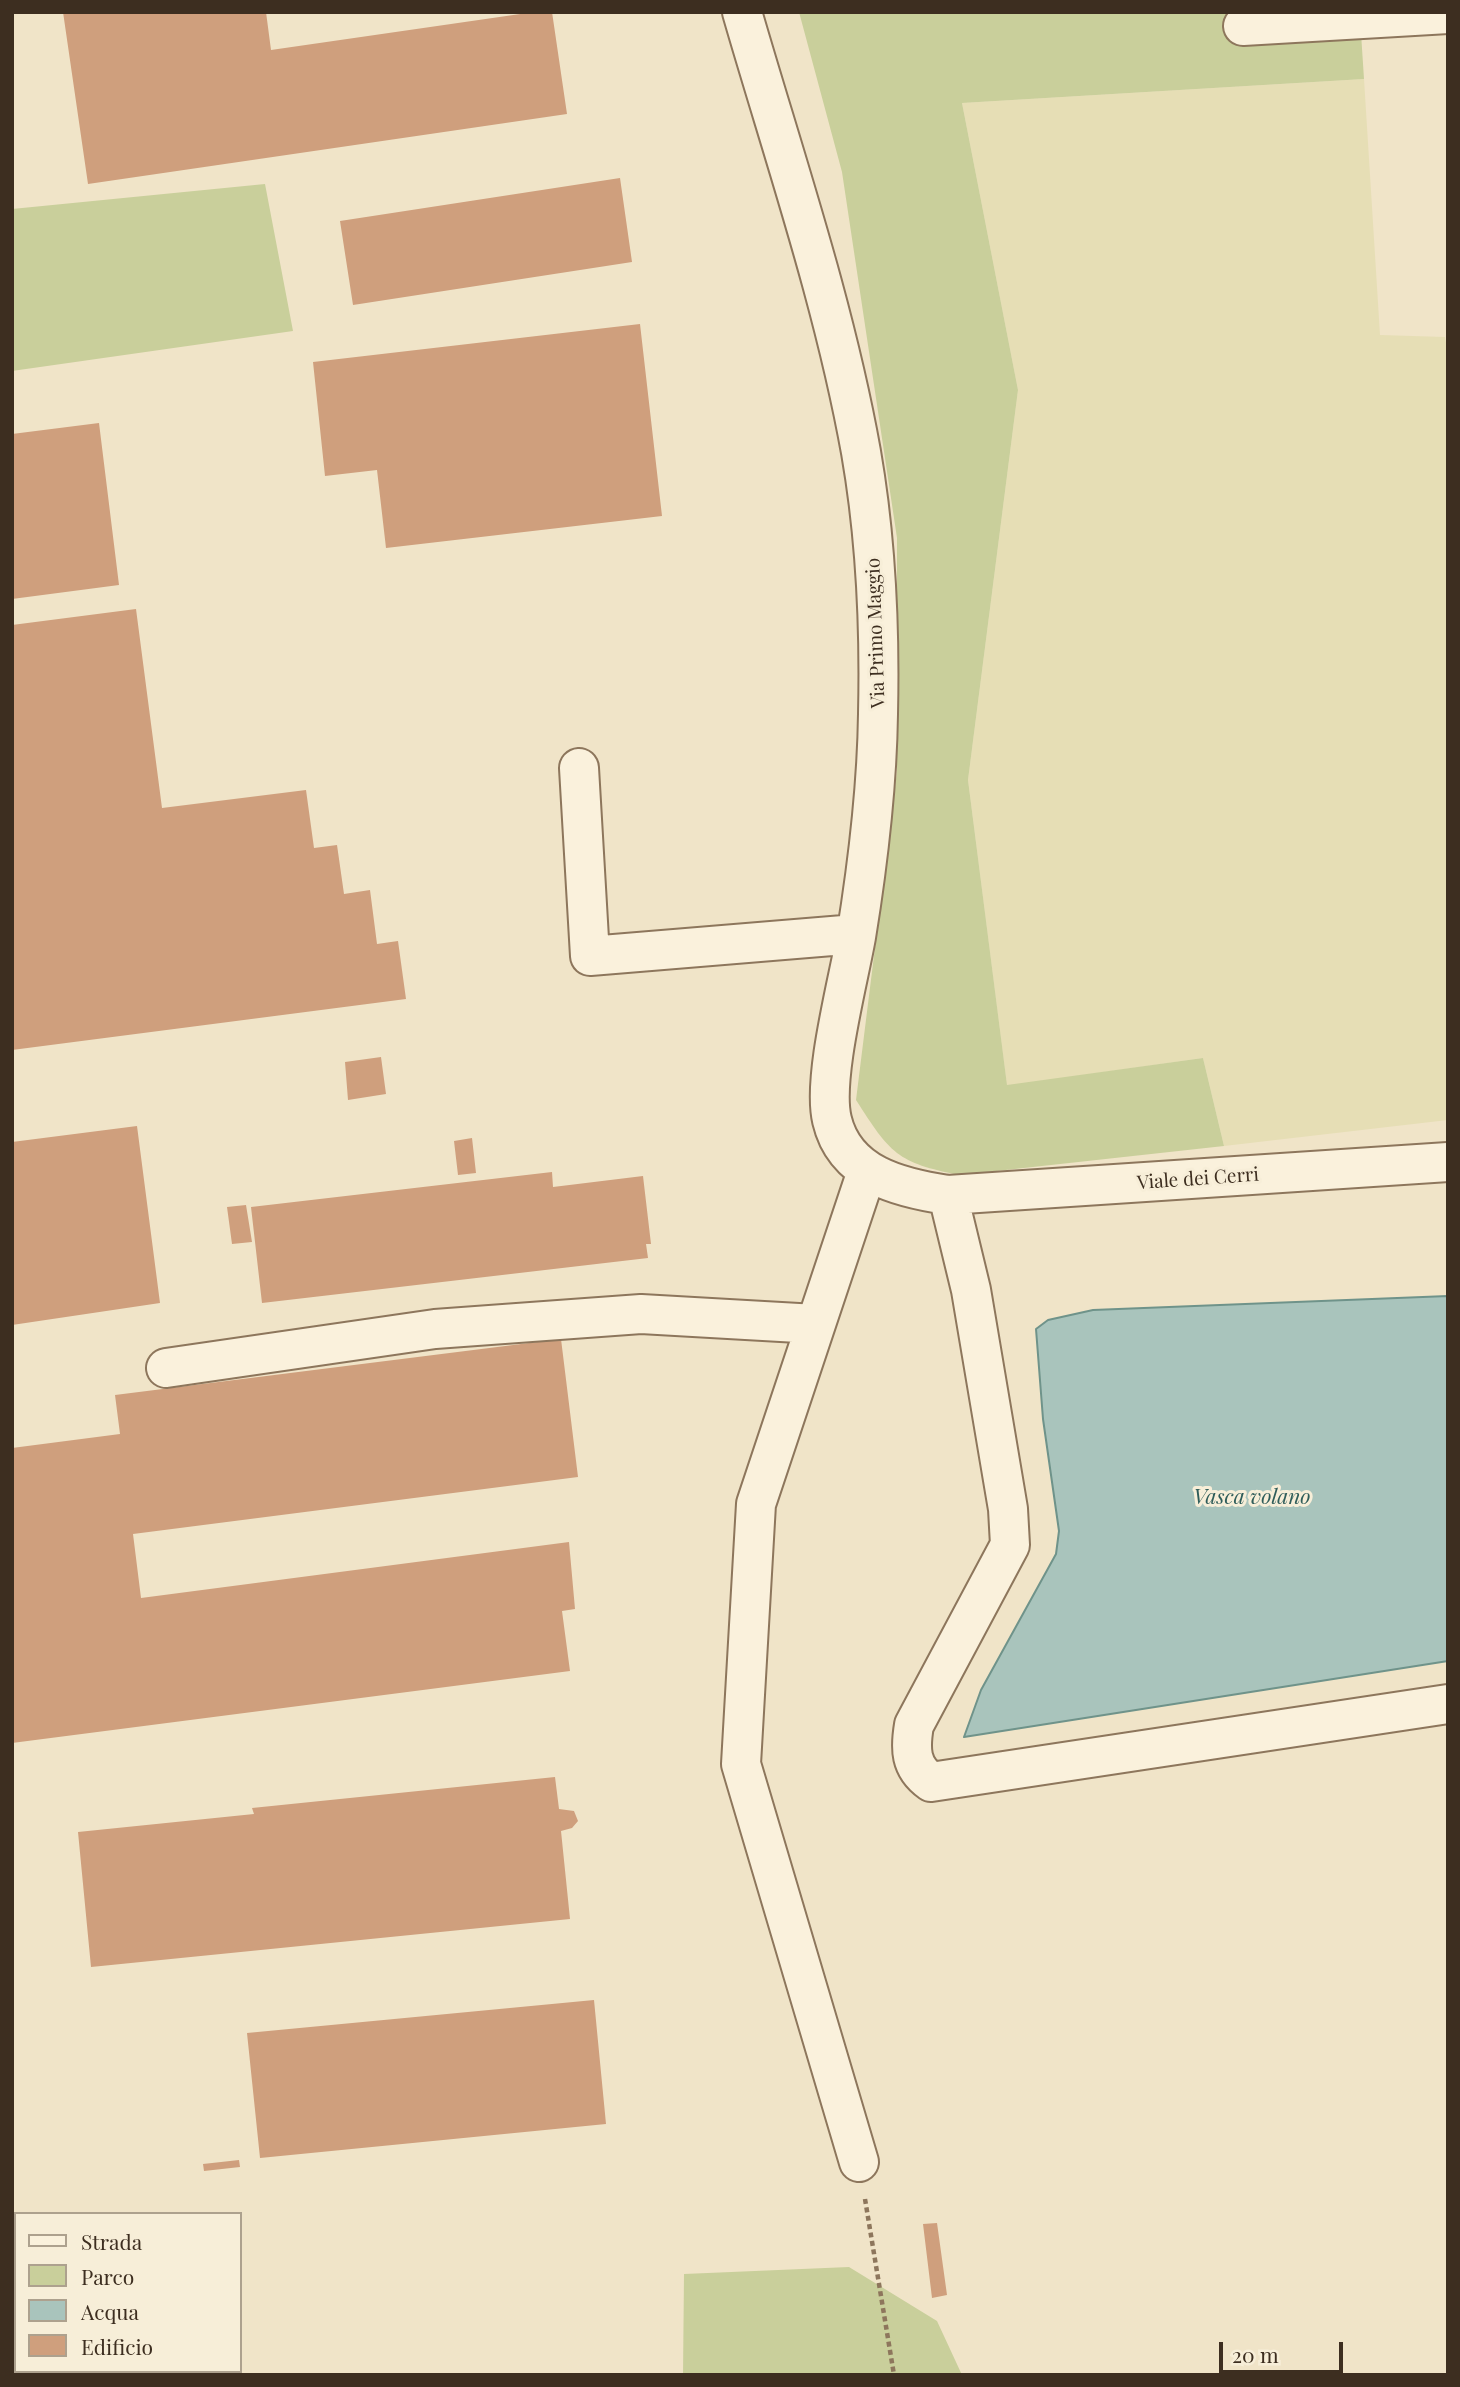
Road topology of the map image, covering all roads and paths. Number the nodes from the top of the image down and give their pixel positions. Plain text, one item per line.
1 (742, 12) edge
2 (1448, 14) edge
3 (1243, 26) dead end
4 (579, 768) dead end
5 (856, 934) junction
6 (1448, 1162) edge
7 (867, 1171) junction
8 (948, 1195) junction
9 (816, 1324) junction
10 (166, 1368) dead end
11 (1448, 1704) edge
12 (859, 2162) joint
13 (894, 2375) edge

1 - 5 street, Via Primo Maggio
2 - 3 street
4 - 5 street
5 - 7 street, Via Primo Maggio
6 - 8 street, Viale dei Cerri
7 - 8 street, Via Primo Maggio
7 - 9 street
8 - 11 street
9 - 10 street
9 - 12 street
12 - 13 path

